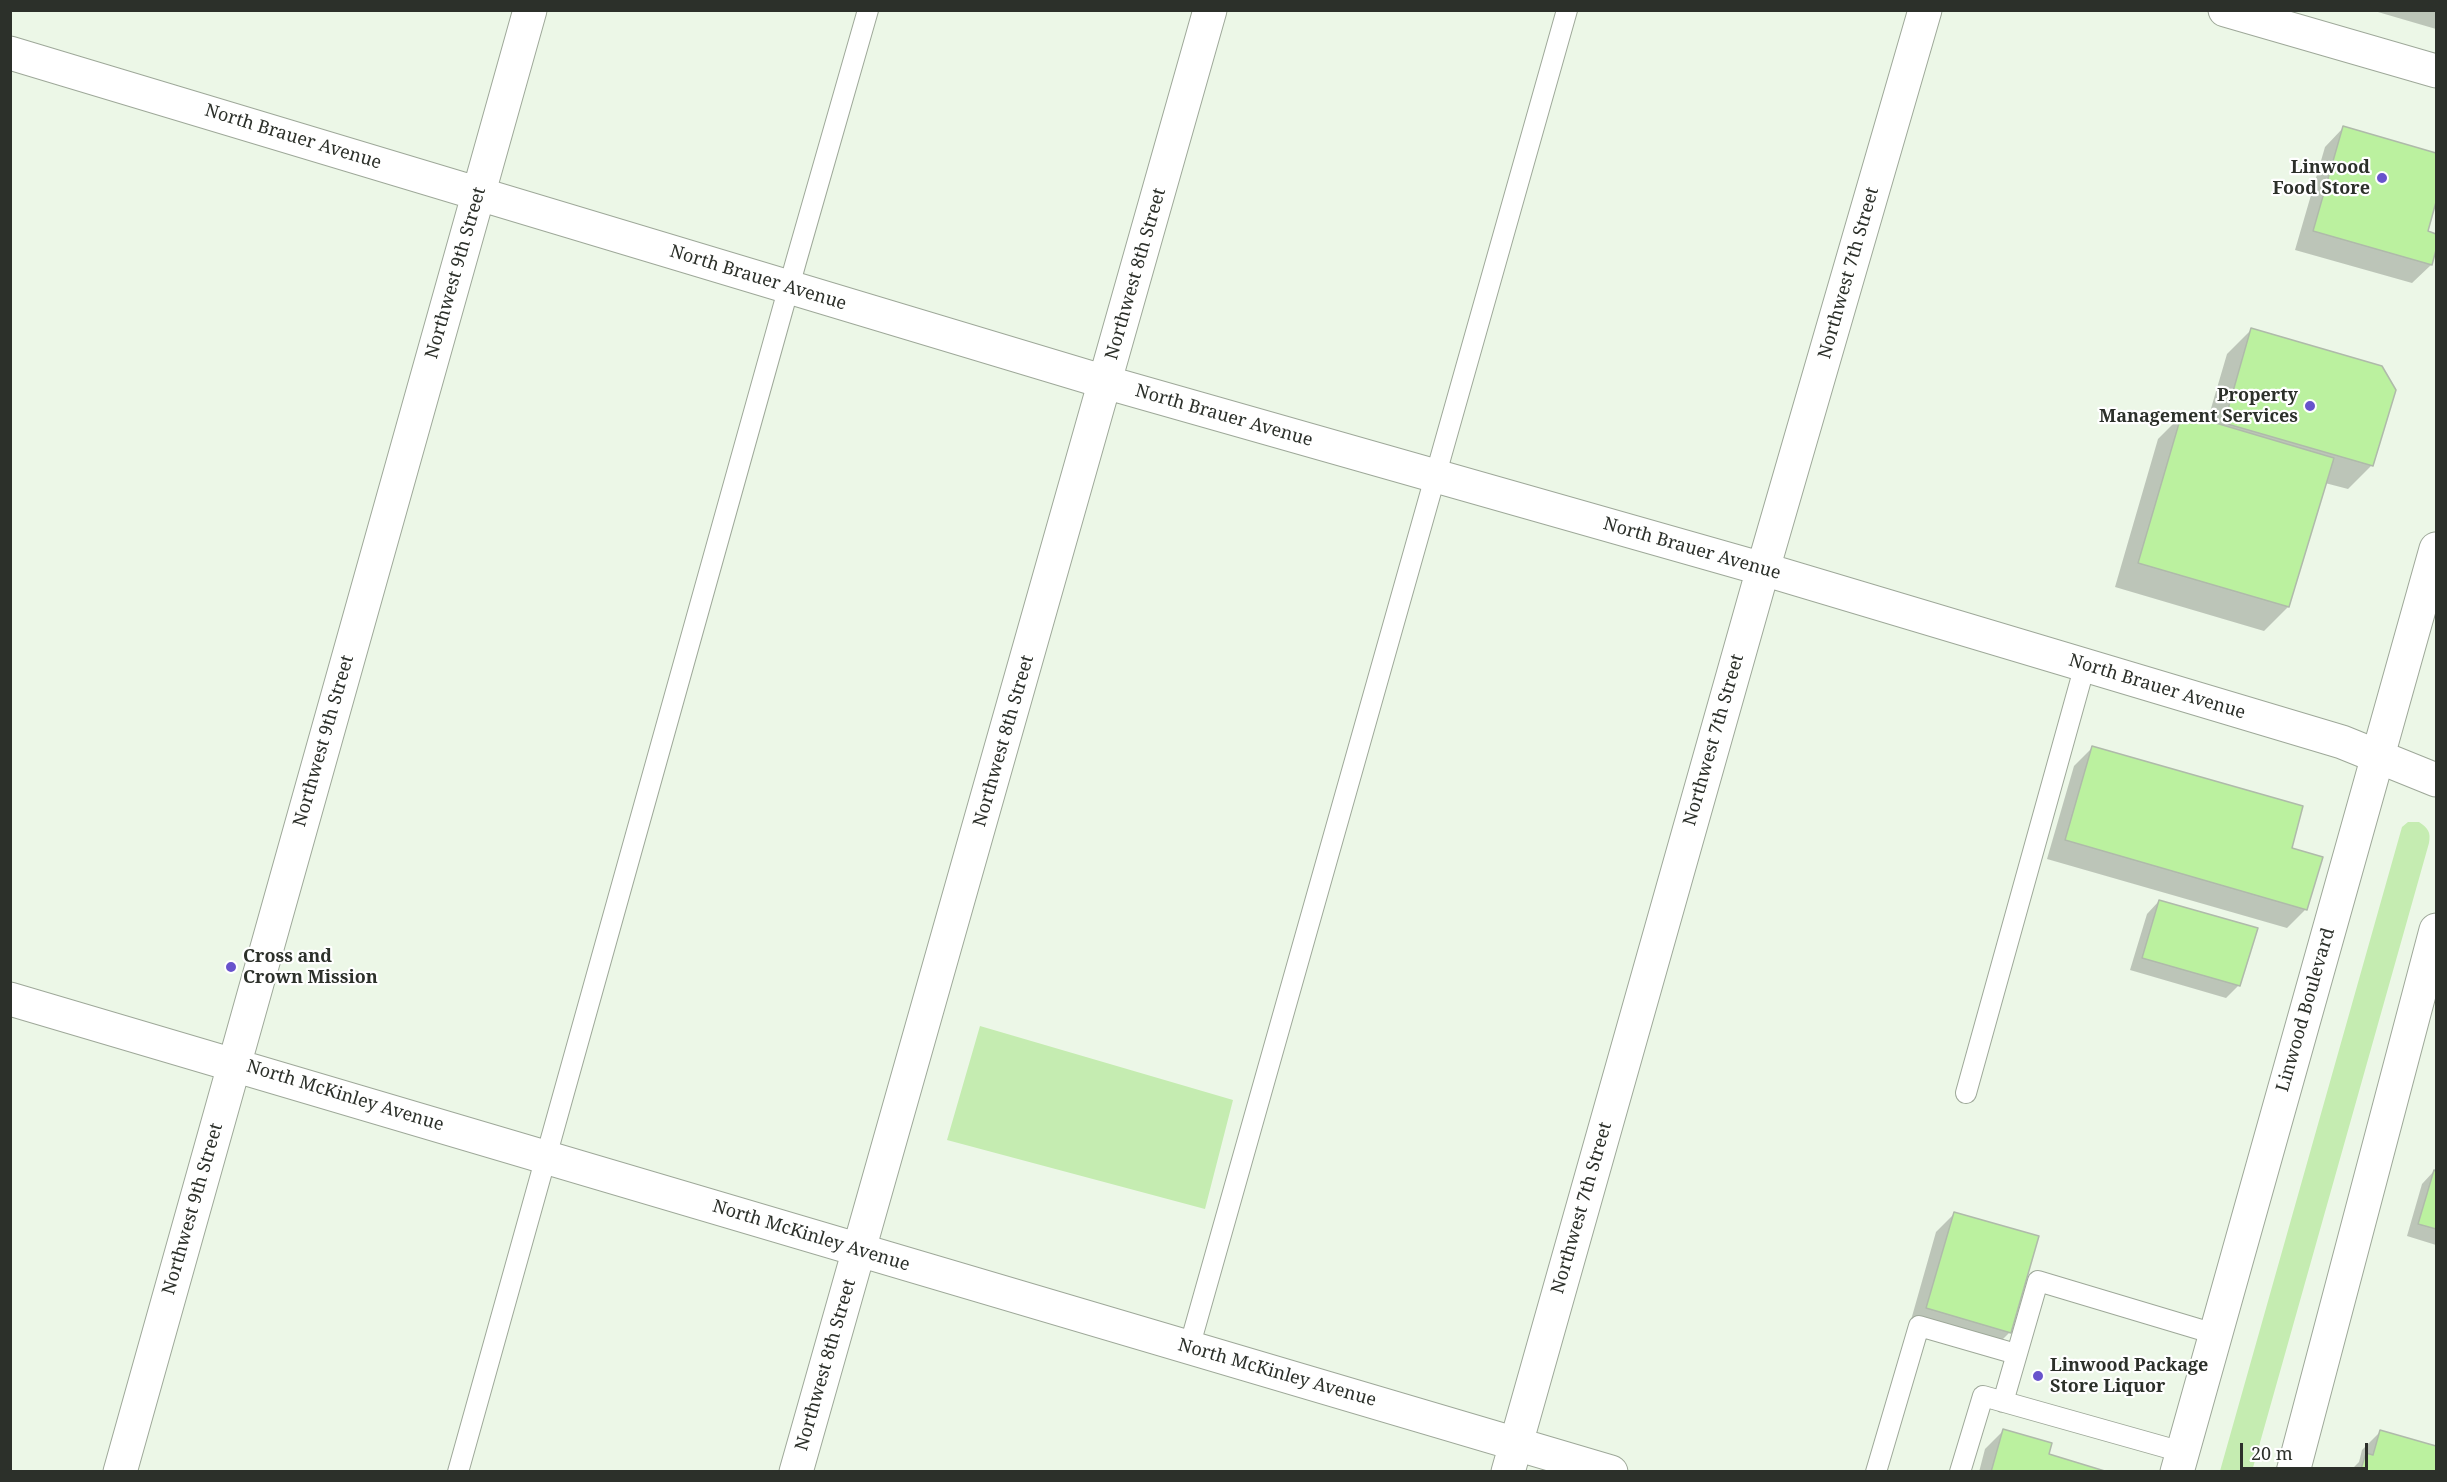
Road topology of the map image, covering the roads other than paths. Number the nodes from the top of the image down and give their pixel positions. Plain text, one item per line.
1 (530, 10) edge
2 (868, 10) edge
3 (1210, 10) edge
4 (1567, 10) edge
5 (1925, 10) edge
6 (2225, 10) edge
7 (2259, 15) edge
8 (10, 53) edge
9 (2436, 71) edge
10 (478, 194) junction
11 (788, 287) junction
12 (1105, 382) junction
13 (1436, 476) junction
14 (2436, 549) edge
15 (1763, 568) junction
16 (2085, 665) junction
17 (2378, 756) junction
18 (2436, 780) edge
19 (2436, 930) edge
20 (10, 999) edge
21 (234, 1063) junction
22 (1966, 1093) dead end
23 (548, 1157) junction
24 (859, 1251) junction
25 (2215, 1334) junction
26 (1189, 1348) junction
27 (2016, 1354) junction
28 (2003, 1402) junction
29 (1512, 1458) edge
30 (2179, 1462) edge
31 (120, 1472) edge
32 (458, 1472) edge
33 (796, 1472) edge
34 (1611, 1472) edge
35 (1876, 1472) edge
36 (1960, 1472) edge
37 (2293, 1472) edge

1 - 10 street, Northwest 9th Street
2 - 11 lane
3 - 12 street, Northwest 8th Street
4 - 13 lane
5 - 15 street, Northwest 7th Street
6 - 7 street
7 - 9 street
8 - 10 street, North Brauer Avenue
10 - 11 street, North Brauer Avenue
10 - 21 street, Northwest 9th Street
11 - 12 street, North Brauer Avenue
11 - 23 lane
12 - 13 street, North Brauer Avenue
12 - 24 street, Northwest 8th Street
13 - 15 street, North Brauer Avenue
13 - 26 lane
14 - 17 street, Linwood Boulevard
15 - 16 street, North Brauer Avenue
15 - 29 street, Northwest 7th Street
16 - 17 street, North Brauer Avenue
16 - 22 lane
17 - 18 street, North Brauer Avenue
17 - 25 street, Linwood Boulevard
19 - 37 street
20 - 21 street, North McKinley Avenue
21 - 23 street, North McKinley Avenue
21 - 31 street, Northwest 9th Street
23 - 24 street, North McKinley Avenue
23 - 32 lane
24 - 26 street, North McKinley Avenue
24 - 33 street, Northwest 8th Street
25 - 27 lane
25 - 30 street, Linwood Boulevard
26 - 29 street, North McKinley Avenue
27 - 28 lane
27 - 35 lane
28 - 30 lane
28 - 36 lane
29 - 34 street, North McKinley Avenue

